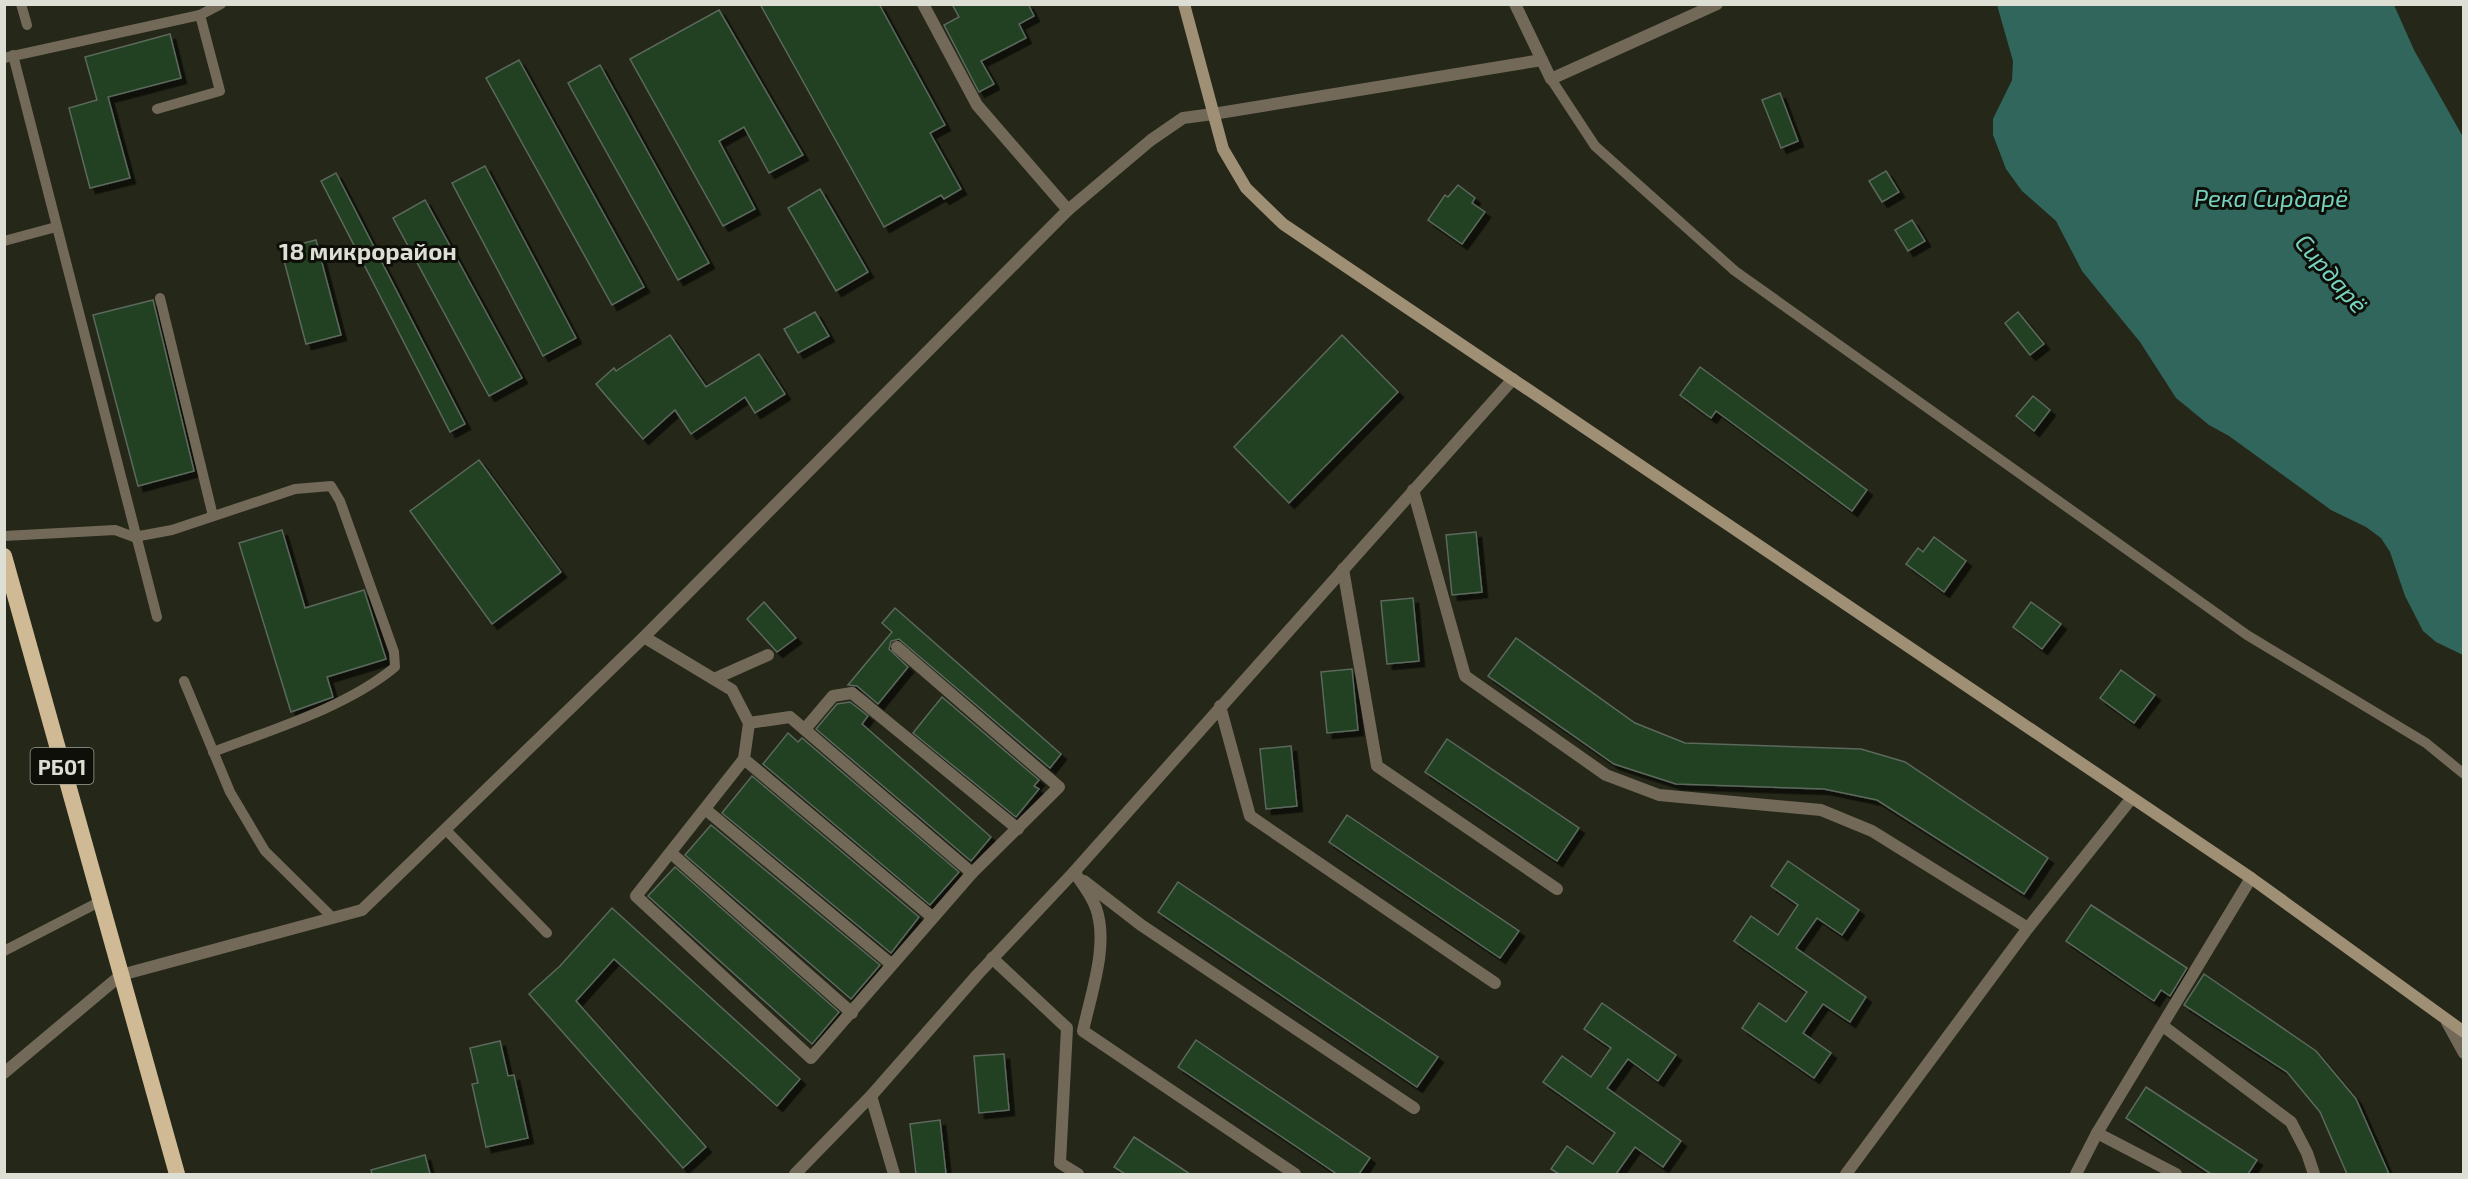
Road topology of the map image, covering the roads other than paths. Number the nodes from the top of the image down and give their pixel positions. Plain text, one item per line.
1 (21, 4) edge
2 (221, 4) edge
3 (923, 4) edge
4 (1184, 4) edge
5 (1515, 4) edge
6 (1717, 4) edge
7 (200, 15) junction
8 (27, 25) dead end
9 (9, 57) edge
10 (1542, 60) junction
11 (1551, 79) junction
12 (157, 109) dead end
13 (1212, 114) junction
14 (1068, 210) junction
15 (56, 227) junction
16 (4, 241) edge
17 (160, 298) dead end
18 (1513, 379) junction
19 (1413, 490) junction
20 (213, 516) junction
21 (4, 536) edge
22 (134, 537) junction
23 (4, 556) edge
24 (1343, 569) junction
25 (157, 617) dead end
26 (644, 637) junction
27 (897, 647) dead end
28 (768, 655) dead end
29 (714, 679) junction
30 (184, 681) dead end
31 (1220, 706) junction
32 (749, 723) junction
33 (804, 729) junction
34 (213, 752) junction
35 (744, 759) junction
36 (2463, 774) edge
37 (2132, 799) junction
38 (705, 809) junction
39 (1017, 829) junction
40 (446, 830) junction
41 (670, 853) junction
42 (1074, 872) junction
43 (972, 873) junction
44 (2252, 878) junction
45 (1557, 889) dead end
46 (99, 902) junction
47 (932, 917) junction
48 (333, 918) junction
49 (2028, 928) junction
50 (547, 933) dead end
51 (4, 951) edge
52 (992, 958) junction
53 (891, 964) junction
54 (121, 975) junction
55 (1494, 983) dead end
56 (852, 1012) junction
57 (2447, 1022) junction
58 (2163, 1026) junction
59 (2463, 1032) edge
60 (2463, 1053) edge
61 (4, 1073) edge
62 (872, 1096) junction
63 (1414, 1108) dead end
64 (2097, 1133) junction
65 (177, 1174) edge
66 (795, 1174) edge
67 (894, 1174) edge
68 (1078, 1174) edge
69 (1295, 1174) edge
70 (1846, 1174) edge
71 (2076, 1174) edge
72 (2176, 1174) edge
73 (2314, 1174) edge

1 - 8 lane
2 - 7 lane
3 - 14 street
4 - 13 main road
5 - 10 street
6 - 11 street
7 - 9 lane
7 - 12 lane
9 - 15 lane
10 - 11 street
10 - 13 street
11 - 36 lane
13 - 14 street
13 - 18 main road
14 - 26 street
15 - 16 lane
15 - 22 lane
17 - 20 lane
18 - 19 street
18 - 37 main road
19 - 24 street
19 - 49 street
20 - 22 lane
20 - 34 lane
21 - 22 lane
22 - 25 lane
23 - 46 highway, РБ01
24 - 31 street
24 - 45 street
26 - 29 street
26 - 40 street
27 - 39 street
28 - 29 street
29 - 32 street
30 - 34 lane
31 - 42 street
31 - 55 street
32 - 33 street
32 - 35 street
33 - 39 street
33 - 43 street
34 - 48 lane
35 - 38 street
35 - 47 street
37 - 44 main road
37 - 49 street
38 - 41 street
38 - 53 street
39 - 43 street
40 - 48 street
40 - 50 lane
41 - 56 street
41 - 56 street
42 - 52 street
42 - 63 street
42 - 69 street
43 - 47 street
44 - 57 main road
44 - 58 street
46 - 51 lane
46 - 54 highway, РБ01
47 - 53 street
48 - 54 street
49 - 70 street
52 - 62 street
52 - 68 street
53 - 56 street
54 - 61 street
54 - 65 highway, РБ01
57 - 59 main road
57 - 60 street
58 - 64 street
58 - 73 street
62 - 66 street
62 - 67 street
64 - 71 street
64 - 72 street

